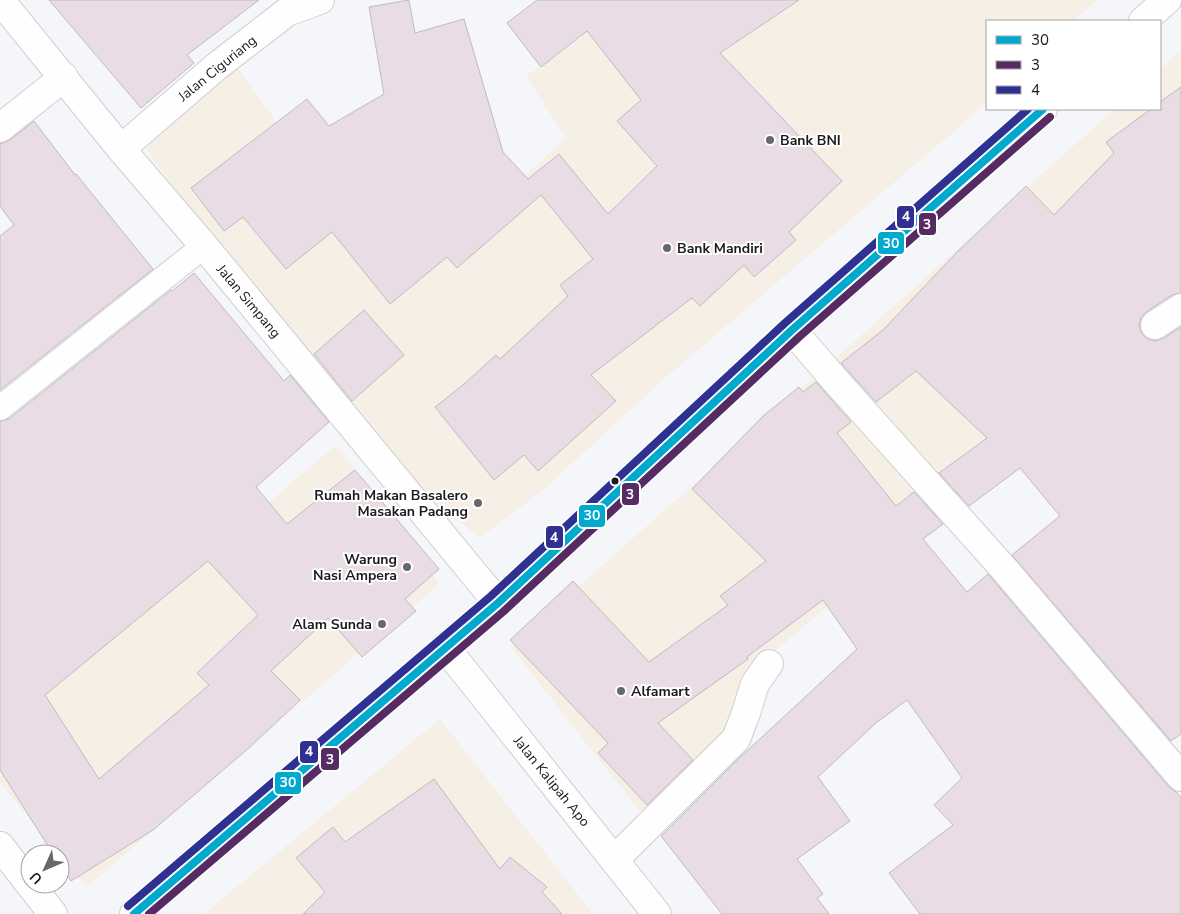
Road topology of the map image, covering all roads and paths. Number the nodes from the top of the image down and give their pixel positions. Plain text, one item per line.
1 (0, 0) edge
2 (320, 0) edge
3 (1167, 0) edge
4 (1144, 20) edge
5 (64, 77) junction
6 (1043, 110) edge
7 (0, 128) edge
8 (121, 148) junction
9 (204, 246) junction
10 (1181, 308) edge
11 (1155, 325) dead end
12 (792, 330) junction
13 (0, 408) edge
14 (498, 602) junction
15 (446, 647) junction
16 (769, 664) dead end
17 (1181, 777) edge
18 (0, 846) edge
19 (614, 860) junction
20 (0, 872) edge
21 (33, 914) edge
22 (53, 914) edge
23 (134, 914) edge
24 (658, 914) edge

1 - 5 street, Jalan Simpang
2 - 8 street, Jalan Ciguriang
3 - 4 street
5 - 7 street
5 - 8 street, Jalan Simpang
6 - 12 street
8 - 9 street, Jalan Simpang
9 - 13 lane
9 - 14 street, Jalan Simpang
10 - 11 street
12 - 14 street
12 - 17 street
14 - 15 street
15 - 19 street, Jalan Kalipah Apo
15 - 23 street
16 - 19 street
18 - 22 street
19 - 24 street, Jalan Kalipah Apo
20 - 21 street

